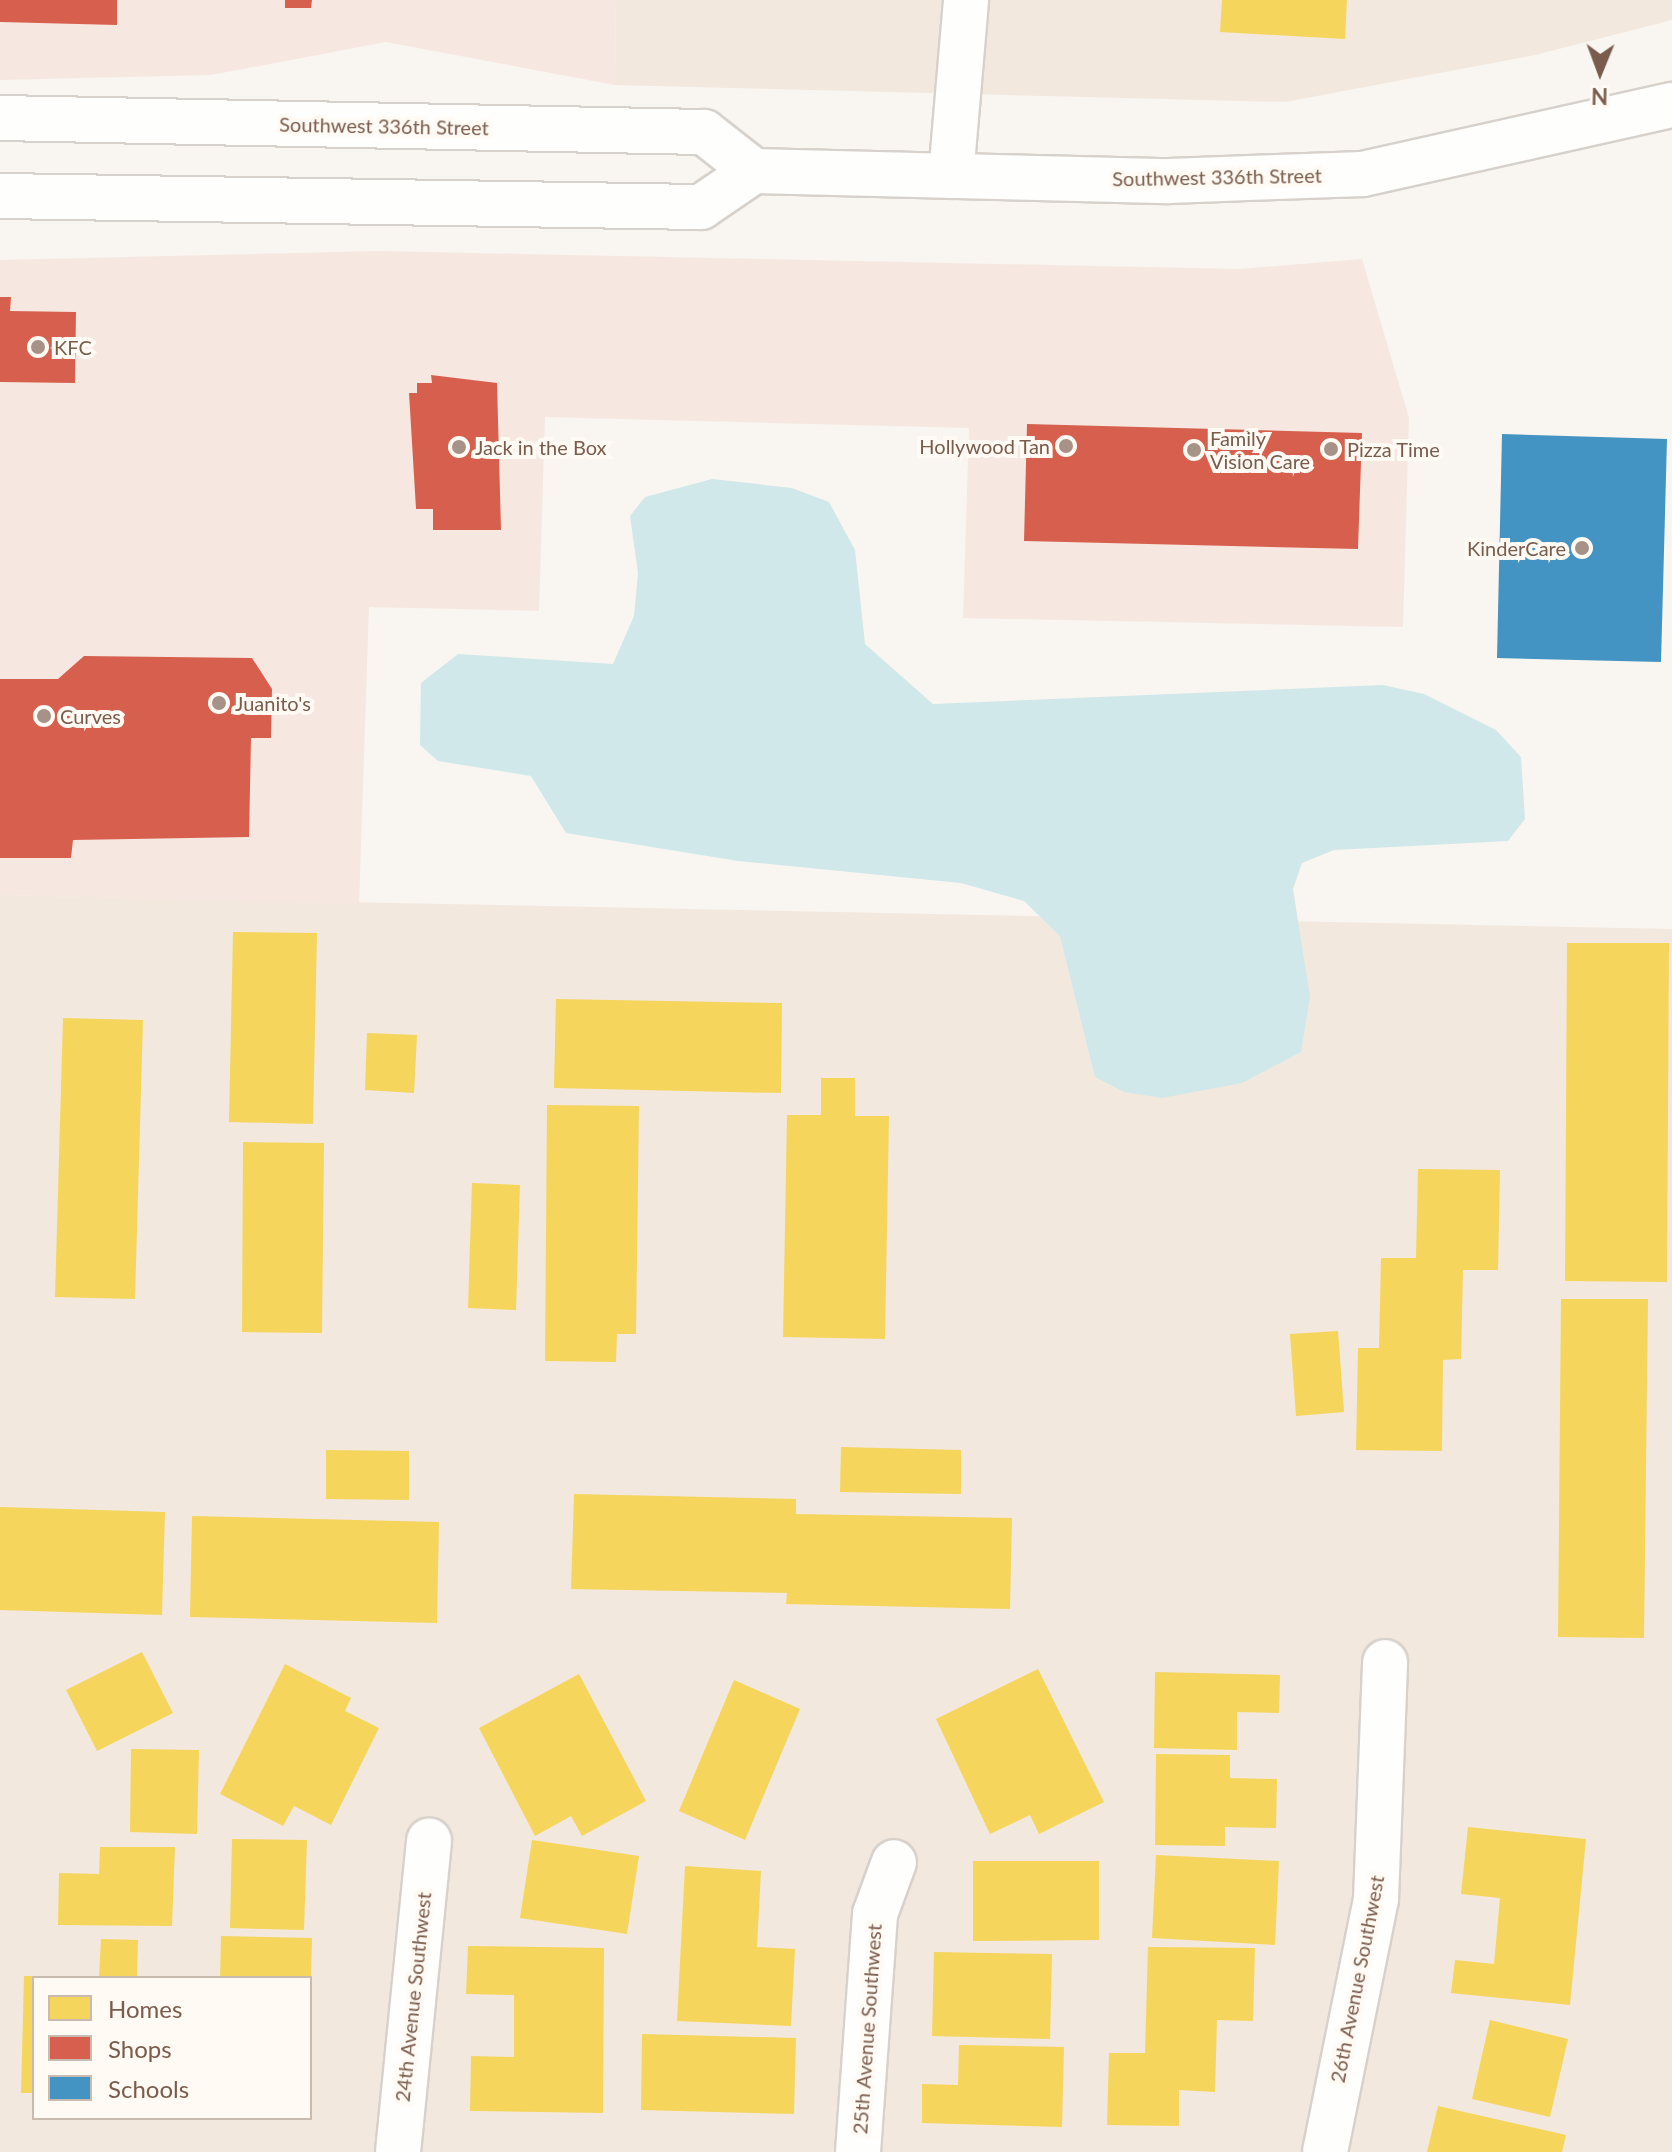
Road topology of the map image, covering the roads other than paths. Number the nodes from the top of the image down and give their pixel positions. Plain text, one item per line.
1 (966, 0) edge
2 (1672, 105) edge
3 (0, 118) edge
4 (754, 171) junction
5 (951, 176) junction
6 (0, 196) edge
7 (1385, 1662) dead end
8 (429, 1841) dead end
9 (894, 1862) dead end
10 (398, 2152) edge
11 (858, 2152) edge
12 (1325, 2152) edge

1 - 5 main road
2 - 5 main road, Southwest 336th Street
3 - 4 main road, Southwest 336th Street
4 - 5 main road, Southwest 336th Street
4 - 6 main road
7 - 12 main road, 26th Avenue Southwest
8 - 10 main road, 24th Avenue Southwest
9 - 11 main road, 25th Avenue Southwest

